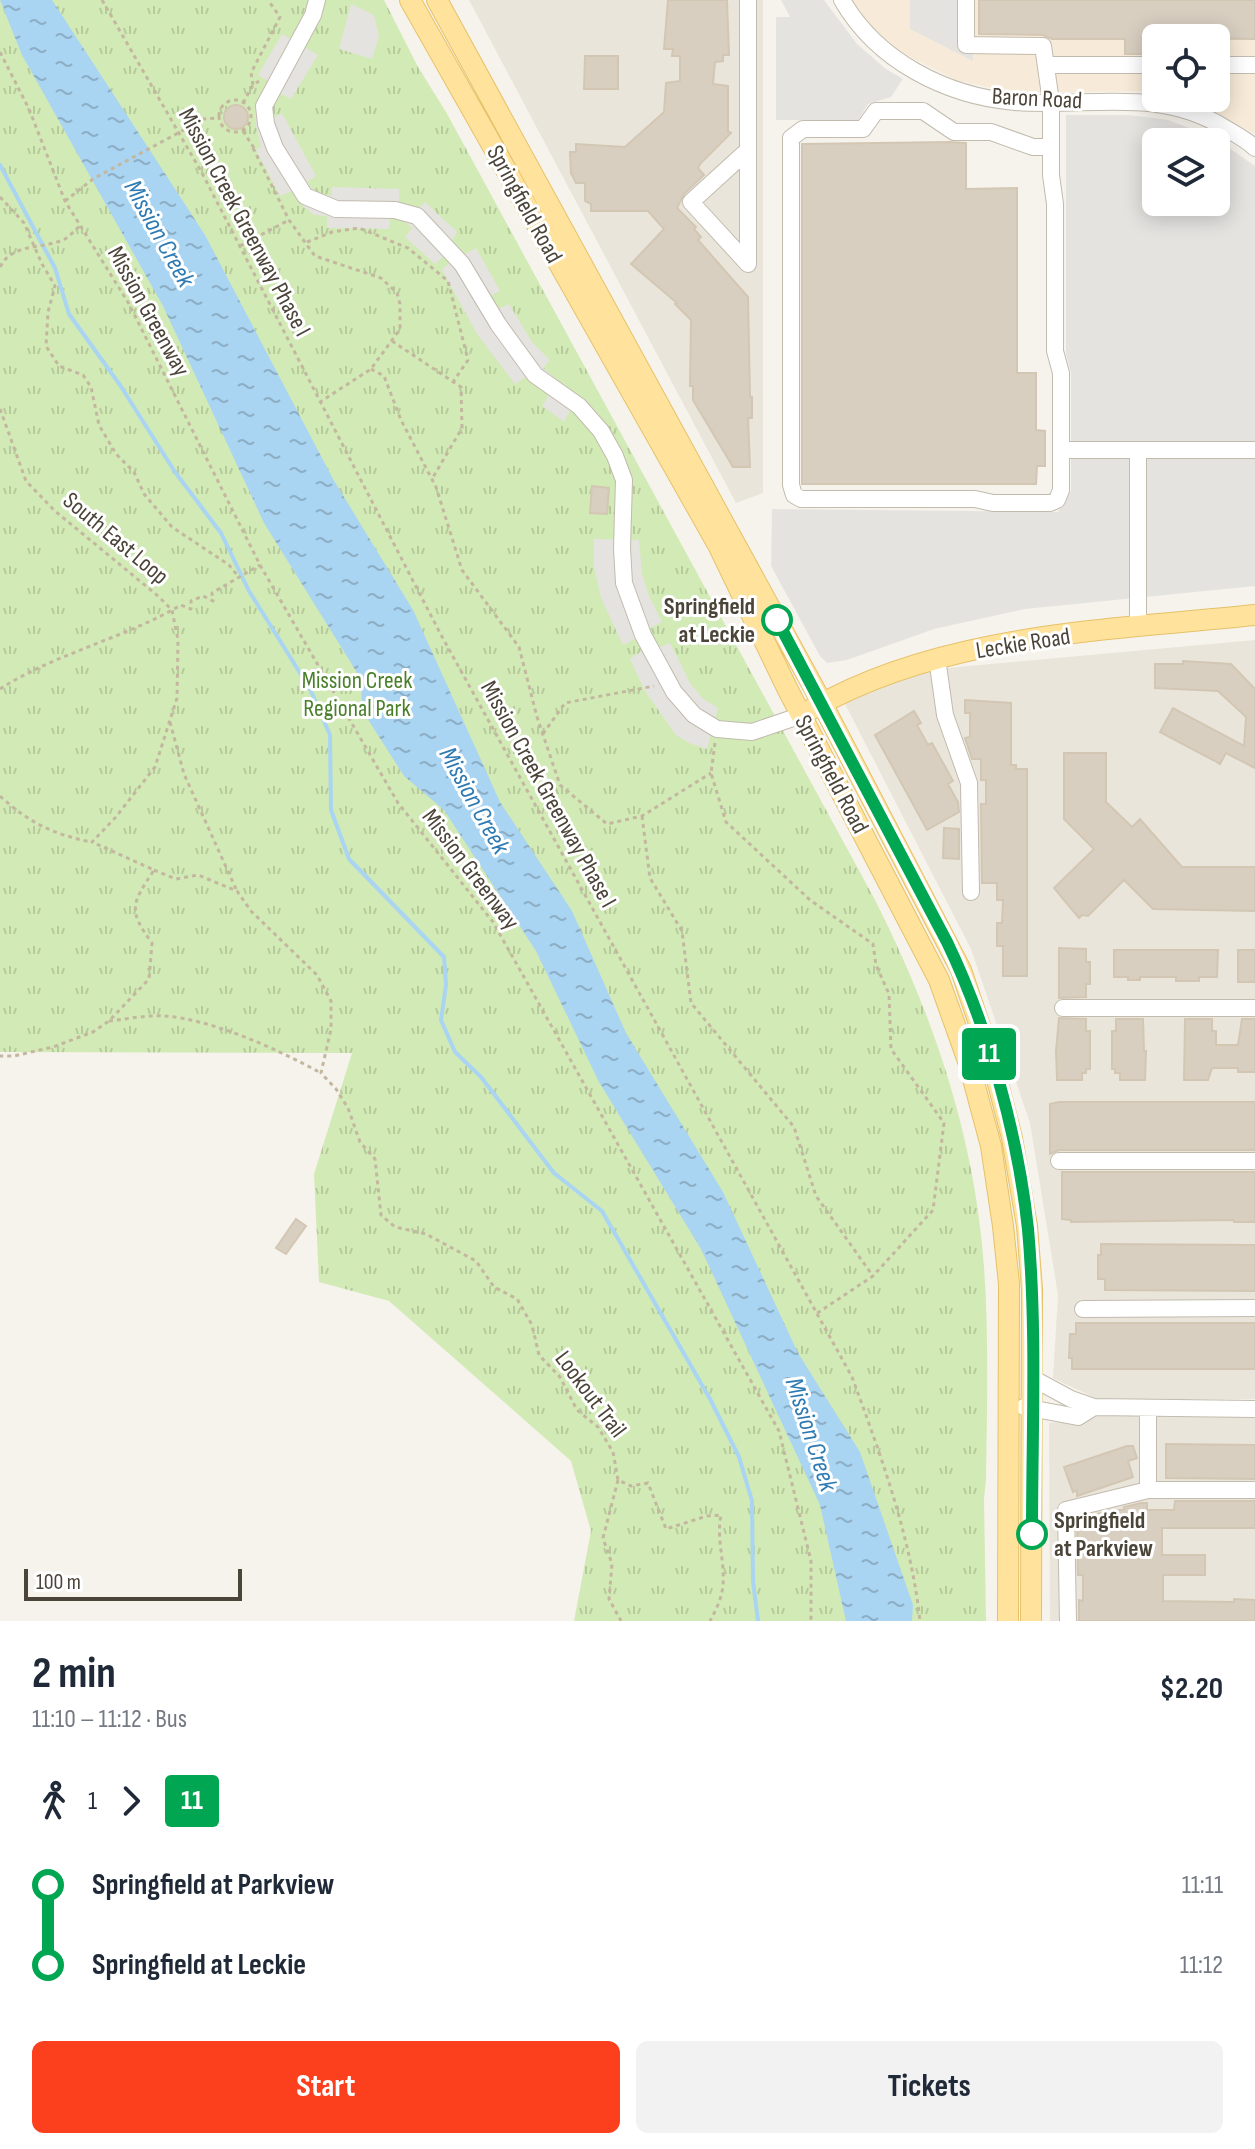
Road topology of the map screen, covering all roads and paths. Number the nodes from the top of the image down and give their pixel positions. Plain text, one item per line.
1 (102, 0) edge
2 (268, 0) edge
3 (317, 0) edge
4 (410, 0) edge
5 (437, 0) edge
6 (748, 0) edge
7 (842, 0) edge
8 (966, 0) edge
9 (0, 52) edge
10 (1046, 65) junction
11 (1142, 65) edge
12 (1230, 65) edge
13 (1255, 65) edge
14 (1051, 102) junction
15 (243, 103) junction
16 (219, 118) junction
17 (179, 135) junction
18 (1051, 147) junction
19 (253, 148) dead end
20 (1255, 148) edge
21 (748, 150) junction
22 (0, 197) edge
23 (65, 201) junction
24 (289, 220) junction
25 (80, 226) junction
26 (307, 242) junction
27 (240, 246) junction
28 (34, 248) junction
29 (0, 267) edge
30 (392, 341) junction
31 (371, 369) junction
32 (453, 382) junction
33 (320, 402) junction
34 (0, 409) edge
35 (1061, 450) junction
36 (1138, 450) junction
37 (1255, 450) edge
38 (432, 479) junction
39 (260, 565) junction
40 (238, 576) junction
41 (172, 610) junction
42 (1255, 615) edge
43 (1138, 627) junction
44 (937, 658) junction
45 (669, 683) junction
46 (0, 689) edge
47 (822, 703) junction
48 (802, 715) junction
49 (170, 722) junction
50 (717, 729) junction
51 (543, 735) junction
52 (711, 773) junction
53 (0, 796) edge
54 (642, 816) junction
55 (92, 842) junction
56 (154, 870) junction
57 (237, 891) junction
58 (971, 892) dead end
59 (1063, 1008) dead end
60 (1255, 1008) edge
61 (109, 1021) junction
62 (0, 1056) edge
63 (321, 1073) junction
64 (1059, 1161) dead end
65 (1255, 1161) edge
66 (873, 1276) junction
67 (1255, 1308) edge
68 (1083, 1309) dead end
69 (816, 1314) junction
70 (1032, 1378) junction
71 (1009, 1402) junction
72 (1094, 1407) junction
73 (1148, 1408) junction
74 (1032, 1409) junction
75 (1255, 1409) edge
76 (618, 1480) junction
77 (1148, 1490) junction
78 (1255, 1490) edge
79 (621, 1621) edge
80 (710, 1621) edge
81 (811, 1621) edge
82 (920, 1621) edge
83 (1008, 1621) edge
84 (1031, 1621) edge
85 (1068, 1621) edge

1 - 17 path, Mission Creek Greenway Phase I
2 - 15 path
3 - 45 street
4 - 48 main road, Springfield Road
5 - 47 main road, Springfield Road
6 - 21 street
7 - 14 street, Baron Road
8 - 10 street
9 - 23 path, Mission Greenway
10 - 11 street
10 - 14 street
12 - 13 street
14 - 18 street
14 - 20 street, Baron Road
15 - 16 path
15 - 16 path
16 - 17 path
17 - 23 path
17 - 27 path, Mission Creek Greenway Phase I
18 - 35 street
18 - 35 street
19 - 24 path
21 - 21 street
22 - 28 path
23 - 25 path, Mission Greenway
24 - 26 path
24 - 27 path
25 - 28 path
25 - 39 path, Mission Greenway
26 - 30 path
26 - 32 path
27 - 33 path, Mission Creek Greenway Phase I
28 - 29 path
28 - 40 path
30 - 31 path
30 - 32 path
31 - 33 path
31 - 38 path
32 - 38 path
33 - 69 path, Mission Creek Greenway Phase I
34 - 41 path, South East Loop
35 - 36 street
36 - 37 street
36 - 43 street
38 - 51 path
39 - 40 path
39 - 81 path, Mission Greenway
40 - 41 path
41 - 46 path
41 - 49 path, South East Loop
42 - 43 main road, Leckie Road
43 - 44 main road, Leckie Road
44 - 47 main road, Leckie Road
44 - 58 street
45 - 50 street
45 - 51 path
47 - 48 main road, Leckie Road
47 - 70 main road, Springfield Road
48 - 50 street
48 - 71 main road, Springfield Road
49 - 55 path, South East Loop
49 - 57 path
50 - 52 path
51 - 54 path
52 - 54 path
52 - 66 path
53 - 55 path
54 - 66 path
55 - 56 path
56 - 57 path
56 - 61 path
57 - 63 path
59 - 60 street
61 - 62 path
61 - 63 path
63 - 76 path, Lookout Trail
64 - 65 street
66 - 69 path
67 - 68 street
69 - 82 path, Mission Creek Greenway Phase I
70 - 72 street
70 - 74 main road, Springfield Road
71 - 74 street
71 - 83 main road, Springfield Road
72 - 73 street
72 - 74 street
73 - 75 street
73 - 77 street
74 - 84 main road, Springfield Road
76 - 79 path
76 - 80 path
77 - 78 street
77 - 85 street

